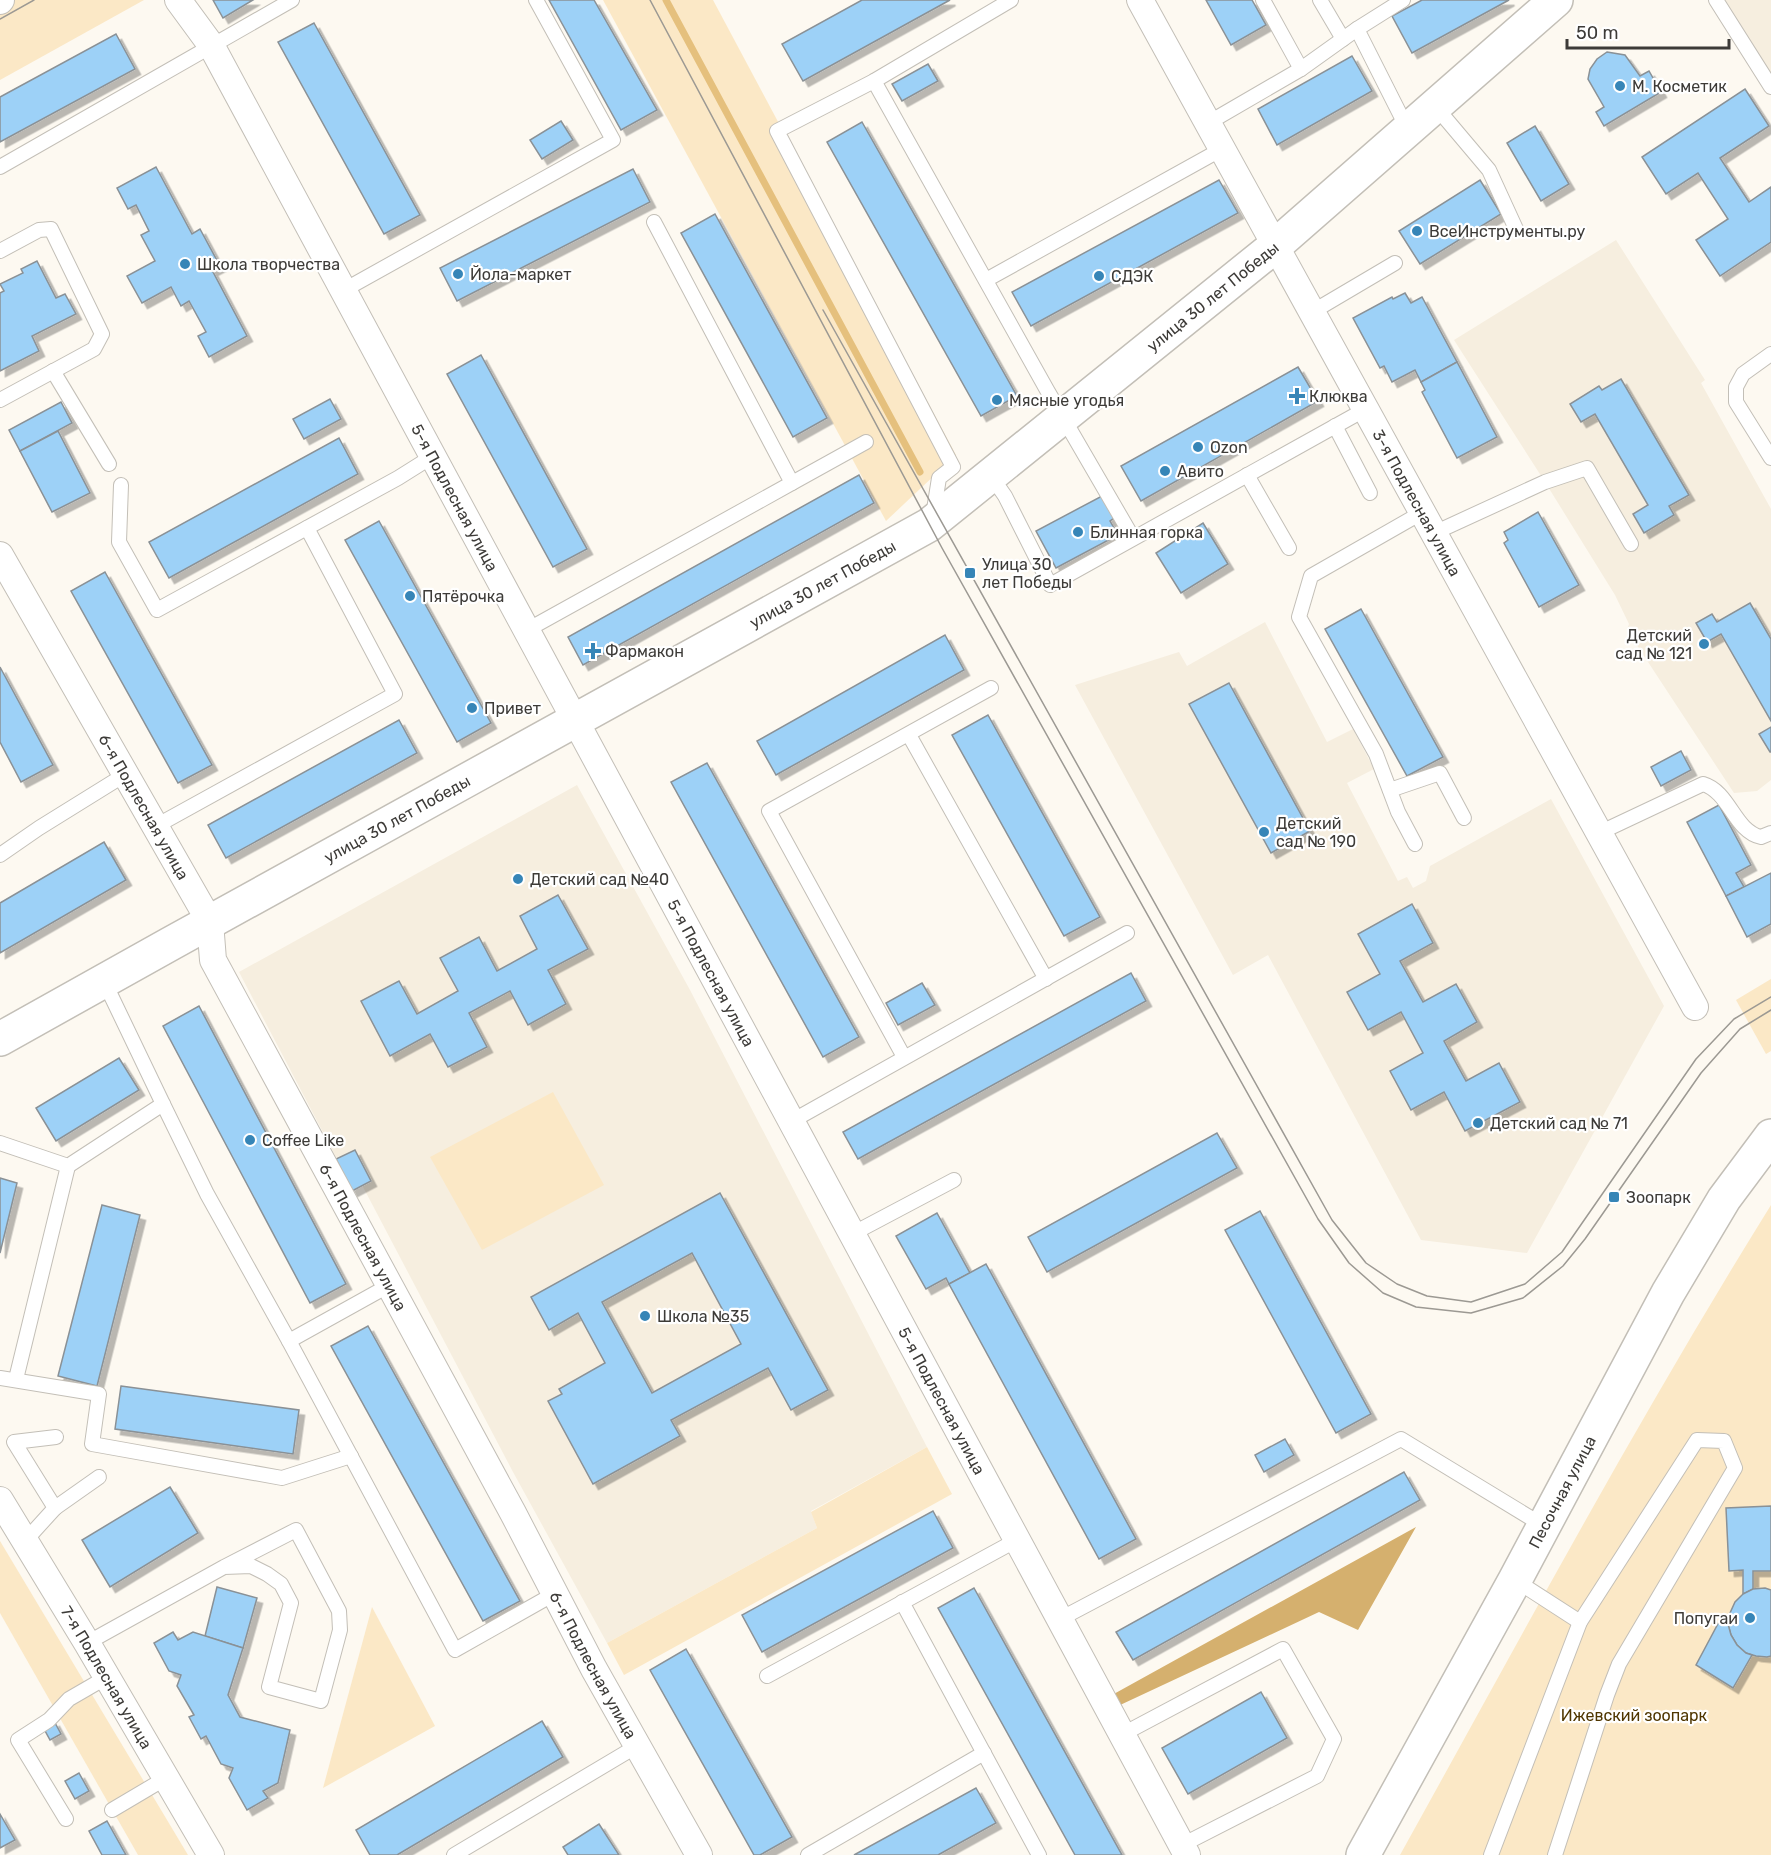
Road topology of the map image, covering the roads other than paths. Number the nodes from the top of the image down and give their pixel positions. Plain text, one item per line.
1 (178, 0) edge
2 (292, 0) edge
3 (536, 0) edge
4 (1011, 0) edge
5 (1140, 0) edge
6 (1263, 0) edge
7 (1320, 0) edge
8 (1403, 0) edge
9 (1556, 0) edge
10 (1716, 0) edge
11 (1357, 28) junction
12 (1343, 39) junction
13 (211, 45) junction
14 (1301, 69) junction
15 (874, 81) junction
16 (1771, 87) edge
17 (1435, 106) junction
18 (1208, 123) junction
19 (1408, 130) junction
20 (1222, 148) junction
21 (0, 167) edge
22 (654, 222) dead end
23 (1516, 229) dead end
24 (1275, 246) junction
25 (0, 251) edge
26 (1395, 263) dead end
27 (986, 280) junction
28 (344, 291) junction
29 (1312, 312) junction
30 (1771, 354) edge
31 (53, 371) junction
32 (0, 400) edge
33 (1366, 409) junction
34 (1064, 417) junction
35 (1335, 426) junction
36 (866, 442) dead end
37 (433, 456) junction
38 (1771, 458) edge
39 (109, 464) dead end
40 (1247, 475) junction
41 (991, 476) junction
42 (792, 483) junction
43 (121, 485) dead end
44 (1370, 493) dead end
45 (1428, 523) junction
46 (929, 525) junction
47 (307, 528) junction
48 (1133, 538) junction
49 (1631, 544) dead end
50 (1289, 548) dead end
51 (0, 555) edge
52 (527, 630) junction
53 (991, 688) dead end
54 (575, 720) junction
55 (909, 735) junction
56 (126, 774) junction
57 (1390, 790) junction
58 (1464, 818) dead end
59 (156, 826) junction
60 (1599, 833) junction
61 (1771, 833) edge
62 (1415, 844) dead end
63 (1, 850) edge
64 (210, 922) junction
65 (1127, 933) dead end
66 (1046, 979) junction
67 (104, 981) junction
68 (1695, 1008) dead end
69 (0, 1039) edge
70 (904, 1057) junction
71 (163, 1104) junction
72 (792, 1121) junction
73 (1771, 1136) edge
74 (0, 1143) edge
75 (68, 1166) junction
76 (954, 1180) dead end
77 (852, 1234) junction
78 (388, 1286) junction
79 (289, 1341) junction
80 (0, 1378) edge
81 (16, 1379) junction
82 (56, 1437) dead end
83 (351, 1456) junction
84 (99, 1477) dead end
85 (0, 1500) edge
86 (55, 1508) junction
87 (1544, 1526) junction
88 (25, 1540) junction
89 (1017, 1540) junction
90 (224, 1567) junction
91 (1515, 1580) junction
92 (554, 1594) junction
93 (902, 1602) junction
94 (1060, 1619) junction
95 (1580, 1622) junction
96 (87, 1643) junction
97 (767, 1676) dead end
98 (107, 1677) junction
99 (1122, 1734) junction
100 (637, 1746) junction
101 (984, 1753) junction
102 (166, 1778) junction
103 (112, 1810) dead end
104 (66, 1819) dead end
105 (1185, 1850) edge
106 (211, 1855) edge
107 (454, 1855) edge
108 (699, 1855) edge
109 (808, 1855) edge
110 (1039, 1855) edge
111 (1363, 1855) edge
112 (1491, 1855) edge
113 (1555, 1855) edge

1 - 13 street, 5-я Подлесная улица
2 - 13 lane
3 - 28 lane
4 - 15 lane
5 - 18 street, 3-я Подлесная улица
6 - 14 lane
7 - 12 lane
8 - 11 lane
9 - 17 main road, улица 30 лет Победы
10 - 16 lane
11 - 12 lane
11 - 19 lane
12 - 14 lane
13 - 21 lane
13 - 28 street, 5-я Подлесная улица
14 - 18 lane
15 - 27 lane
15 - 46 lane
17 - 19 main road, улица 30 лет Победы
17 - 23 lane
18 - 20 street, 3-я Подлесная улица
19 - 24 main road, улица 30 лет Победы
20 - 24 street, 3-я Подлесная улица
20 - 27 lane
22 - 42 lane
24 - 29 street, 3-я Подлесная улица
24 - 34 main road, улица 30 лет Победы
25 - 31 lane
26 - 29 lane
27 - 34 lane
28 - 37 street, 5-я Подлесная улица
29 - 33 street, 3-я Подлесная улица
30 - 38 lane
31 - 32 lane
31 - 39 lane
33 - 35 lane
33 - 45 street, 3-я Подлесная улица
34 - 41 main road, улица 30 лет Победы
34 - 48 lane
35 - 40 lane
35 - 44 lane
36 - 42 lane
37 - 47 lane
37 - 52 street, 5-я Подлесная улица
40 - 48 lane
40 - 50 lane
41 - 46 main road, улица 30 лет Победы
41 - 48 lane
42 - 52 lane
43 - 47 lane
45 - 49 lane
45 - 57 lane
45 - 60 street, 3-я Подлесная улица
46 - 54 main road, улица 30 лет Победы
47 - 59 lane
51 - 56 street, 6-я Подлесная улица
52 - 54 street, 5-я Подлесная улица
53 - 55 lane
54 - 64 main road, улица 30 лет Победы
54 - 72 street, 5-я Подлесная улица
55 - 66 lane
55 - 70 lane
56 - 59 street, 6-я Подлесная улица
56 - 63 lane
57 - 58 lane
57 - 62 lane
59 - 64 street, 6-я Подлесная улица
60 - 61 lane
60 - 68 street, 3-я Подлесная улица
64 - 67 main road, улица 30 лет Победы
64 - 78 street, 6-я Подлесная улица
65 - 66 lane
66 - 70 lane
67 - 69 main road, улица 30 лет Победы
67 - 71 lane
70 - 72 lane
71 - 75 lane
71 - 79 lane
72 - 77 street, 5-я Подлесная улица
73 - 87 main road, Песочная улица
74 - 75 lane
75 - 81 lane
76 - 77 lane
77 - 89 street, 5-я Подлесная улица
78 - 79 lane
78 - 92 street, 6-я Подлесная улица
79 - 83 lane
80 - 81 lane
81 - 83 lane
82 - 86 lane
83 - 92 lane
84 - 86 lane
85 - 88 street, 7-я Подлесная улица
86 - 88 lane
87 - 91 main road, Песочная улица
87 - 94 lane
88 - 96 street, 7-я Подлесная улица
89 - 93 lane
89 - 94 street, 5-я Подлесная улица
90 - 90 lane
90 - 96 lane
91 - 95 lane
91 - 111 main road, Песочная улица
92 - 100 street, 6-я Подлесная улица
93 - 97 lane
93 - 101 lane
94 - 99 street, 5-я Подлесная улица
95 - 112 lane
95 - 113 lane
96 - 98 street, 7-я Подлесная улица
98 - 102 street, 7-я Подлесная улица
98 - 104 lane
99 - 105 street, 5-я Подлесная улица
99 - 105 lane
100 - 107 lane
100 - 108 street, 6-я Подлесная улица
101 - 109 lane
101 - 110 lane
102 - 103 lane
102 - 106 street, 7-я Подлесная улица

